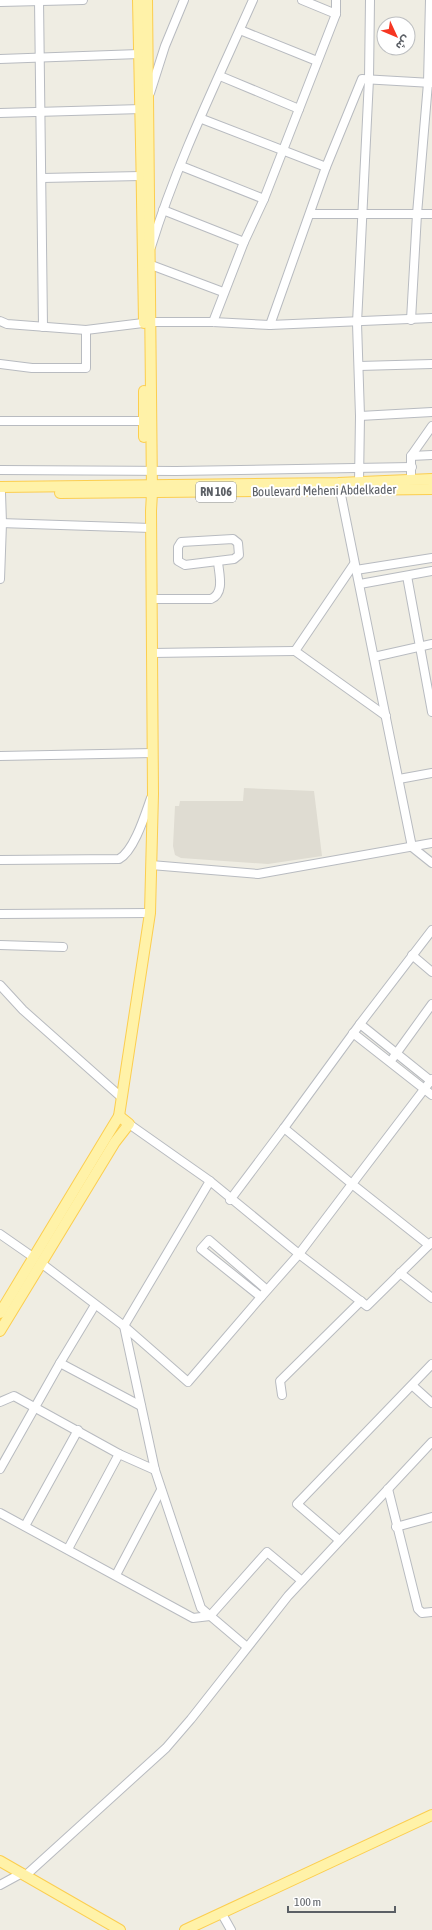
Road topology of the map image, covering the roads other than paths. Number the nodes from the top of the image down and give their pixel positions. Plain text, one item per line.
1 (83, 0) edge
2 (138, 0) edge
3 (147, 0) edge
4 (184, 0) edge
5 (253, 0) edge
6 (302, 0) edge
7 (336, 0) edge
8 (370, 0) edge
9 (430, 0) edge
10 (39, 1) edge
11 (0, 2) edge
12 (336, 14) junction
13 (431, 28) edge
14 (240, 30) junction
15 (139, 54) junction
16 (40, 58) junction
17 (0, 59) edge
18 (317, 61) junction
19 (220, 76) junction
20 (369, 79) junction
21 (430, 83) edge
22 (149, 95) junction
23 (299, 108) junction
24 (142, 109) junction
25 (42, 112) junction
26 (0, 113) edge
27 (202, 119) junction
28 (282, 151) junction
29 (181, 166) junction
30 (326, 167) junction
31 (141, 176) junction
32 (42, 178) junction
33 (264, 199) junction
34 (163, 210) junction
35 (311, 214) junction
36 (417, 214) junction
37 (432, 214) edge
38 (363, 215) junction
39 (244, 242) junction
40 (151, 250) junction
41 (151, 265) junction
42 (223, 292) junction
43 (432, 318) edge
44 (411, 320) junction
45 (0, 321) edge
46 (147, 322) junction
47 (213, 322) junction
48 (358, 323) junction
49 (270, 326) junction
50 (43, 327) junction
51 (86, 330) junction
52 (0, 364) edge
53 (432, 364) edge
54 (359, 366) junction
55 (432, 412) edge
56 (360, 416) junction
57 (0, 420) edge
58 (147, 421) junction
59 (432, 426) edge
60 (432, 455) edge
61 (411, 456) junction
62 (412, 467) junction
63 (360, 468) junction
64 (0, 470) edge
65 (148, 471) junction
66 (432, 479) edge
67 (411, 480) junction
68 (359, 482) junction
69 (339, 486) junction
70 (149, 489) junction
71 (432, 489) edge
72 (0, 491) edge
73 (1, 523) edge
74 (151, 528) junction
75 (432, 558) edge
76 (218, 562) junction
77 (355, 567) junction
78 (432, 571) edge
79 (407, 576) junction
80 (0, 579) edge
81 (360, 584) junction
82 (151, 599) junction
83 (432, 644) edge
84 (419, 646) junction
85 (295, 651) junction
86 (152, 653) junction
87 (374, 657) junction
88 (432, 712) edge
89 (386, 716) junction
90 (152, 753) junction
91 (0, 756) edge
92 (432, 773) edge
93 (399, 779) junction
94 (153, 794) junction
95 (432, 843) edge
96 (412, 847) junction
97 (0, 860) edge
98 (432, 863) edge
99 (152, 865) junction
100 (150, 913) junction
101 (0, 914) edge
102 (432, 930) edge
103 (0, 945) edge
104 (63, 947) dead end
105 (412, 955) junction
106 (432, 972) edge
107 (0, 985) edge
108 (432, 1004) edge
109 (360, 1024) junction
110 (353, 1032) junction
111 (396, 1054) junction
112 (391, 1062) junction
113 (432, 1081) edge
114 (425, 1089) junction
115 (432, 1095) edge
116 (121, 1098) junction
117 (119, 1116) junction
118 (129, 1124) junction
119 (284, 1128) junction
120 (210, 1181) junction
121 (352, 1184) junction
122 (230, 1200) junction
123 (0, 1234) edge
124 (430, 1244) edge
125 (299, 1254) junction
126 (37, 1260) junction
127 (400, 1273) junction
128 (267, 1290) junction
129 (261, 1297) junction
130 (432, 1298) edge
131 (361, 1301) junction
132 (95, 1305) junction
133 (0, 1313) edge
134 (124, 1326) junction
135 (0, 1331) edge
136 (60, 1363) junction
137 (432, 1364) edge
138 (412, 1386) junction
139 (282, 1395) dead end
140 (0, 1402) edge
141 (432, 1403) edge
142 (35, 1406) junction
143 (141, 1406) junction
144 (78, 1430) junction
145 (432, 1442) edge
146 (119, 1454) junction
147 (0, 1469) edge
148 (154, 1470) junction
149 (388, 1489) junction
150 (161, 1490) junction
151 (0, 1512) edge
152 (432, 1518) edge
153 (25, 1526) junction
154 (396, 1527) junction
155 (339, 1540) junction
156 (68, 1549) junction
157 (116, 1575) junction
158 (302, 1581) junction
159 (432, 1612) edge
160 (210, 1616) junction
161 (247, 1647) junction
162 (432, 1815) edge
163 (0, 1861) edge
164 (24, 1874) junction
165 (0, 1885) edge
166 (222, 1914) junction
167 (107, 1926) edge
168 (120, 1930) edge
169 (185, 1930) edge
170 (231, 1930) edge

1 - 10 street
2 - 15 main road
3 - 22 main road
4 - 22 street
5 - 14 street
6 - 12 street
7 - 12 street
8 - 20 street
9 - 13 street
10 - 11 street
10 - 16 street
12 - 18 street
13 - 21 street
14 - 18 street
14 - 19 street
15 - 16 street
15 - 24 main road
16 - 17 street
16 - 25 street
18 - 23 street
19 - 23 street
19 - 27 street
20 - 21 street
20 - 30 street
20 - 38 street
21 - 36 street
22 - 40 main road
23 - 28 street
24 - 25 street
24 - 31 main road
25 - 26 street
25 - 32 street
27 - 28 street
27 - 29 street
28 - 30 street
28 - 33 street
29 - 33 street
29 - 34 street
30 - 35 street
31 - 32 street
31 - 46 main road
32 - 50 street
33 - 39 street
34 - 39 street
34 - 40 street
35 - 38 street
35 - 49 street
36 - 37 street
36 - 38 street
36 - 44 street
38 - 48 street
39 - 42 street
40 - 41 main road
41 - 42 street
41 - 46 main road
42 - 47 street
43 - 44 street
44 - 48 street
45 - 50 street
46 - 47 street
46 - 51 street
46 - 58 main road
47 - 49 street
48 - 49 street
48 - 54 street
50 - 51 street
51 - 52 street
53 - 54 street
54 - 56 street
55 - 56 street
56 - 63 street
57 - 58 street
58 - 65 main road
59 - 61 street
60 - 61 street
61 - 62 street
62 - 63 street
62 - 67 street
63 - 65 street
63 - 68 street
64 - 65 street
65 - 70 main road
66 - 67 main road
67 - 68 main road
68 - 69 main road
69 - 70 main road, Boulevard Meheni Abdelkader / RN 106
69 - 71 main road, Boulevard Meheni Abdelkader / RN 106
69 - 77 street
70 - 72 main road, Boulevard Meheni Abdelkader / RN 106
70 - 74 main road
72 - 73 street
73 - 74 street
73 - 80 street
74 - 82 main road
75 - 77 street
76 - 76 street
76 - 82 street
77 - 81 street
77 - 85 street
78 - 79 street
79 - 81 street
79 - 84 street
81 - 87 street
82 - 86 main road
83 - 84 street
84 - 87 street
84 - 88 street
85 - 86 street
85 - 89 street
86 - 90 main road
87 - 89 street
89 - 93 street
90 - 91 street
90 - 94 main road
92 - 93 street
93 - 96 street
94 - 97 street
94 - 99 main road
95 - 96 street
96 - 98 street
96 - 99 street
99 - 100 main road
100 - 101 street
100 - 116 main road
102 - 105 street
103 - 104 street
105 - 106 street
105 - 109 street
107 - 116 street
108 - 111 street
109 - 110 street
109 - 111 street
110 - 112 street
110 - 119 street
111 - 112 street
111 - 113 street
112 - 114 street
113 - 114 street
114 - 115 street
114 - 121 street
116 - 117 main road
117 - 118 main road
117 - 126 main road
118 - 120 street
118 - 126 main road
119 - 121 street
119 - 122 street
120 - 122 street
120 - 134 street
121 - 124 street
121 - 125 street
122 - 125 street
123 - 126 street
124 - 127 street
125 - 128 street
125 - 131 street
126 - 132 street
126 - 133 main road
126 - 135 main road
127 - 130 street
127 - 131 street
128 - 129 street
128 - 129 street
129 - 134 street
131 - 139 street
132 - 134 street
132 - 136 street
134 - 143 street
136 - 142 street
136 - 143 street
137 - 138 street
138 - 141 street
138 - 155 street
140 - 142 street
142 - 144 street
142 - 147 street
143 - 148 street
144 - 146 street
144 - 153 street
145 - 149 street
146 - 148 street
146 - 156 street
148 - 150 street
149 - 154 street
149 - 155 street
150 - 157 street
150 - 160 street
151 - 153 street
152 - 154 street
153 - 156 street
154 - 159 street
155 - 158 street
156 - 157 street
157 - 160 street
158 - 160 street
158 - 161 street
160 - 161 street
161 - 164 street
162 - 166 main road
163 - 164 main road
164 - 165 street
164 - 167 main road
166 - 169 main road
166 - 170 street
167 - 168 main road

